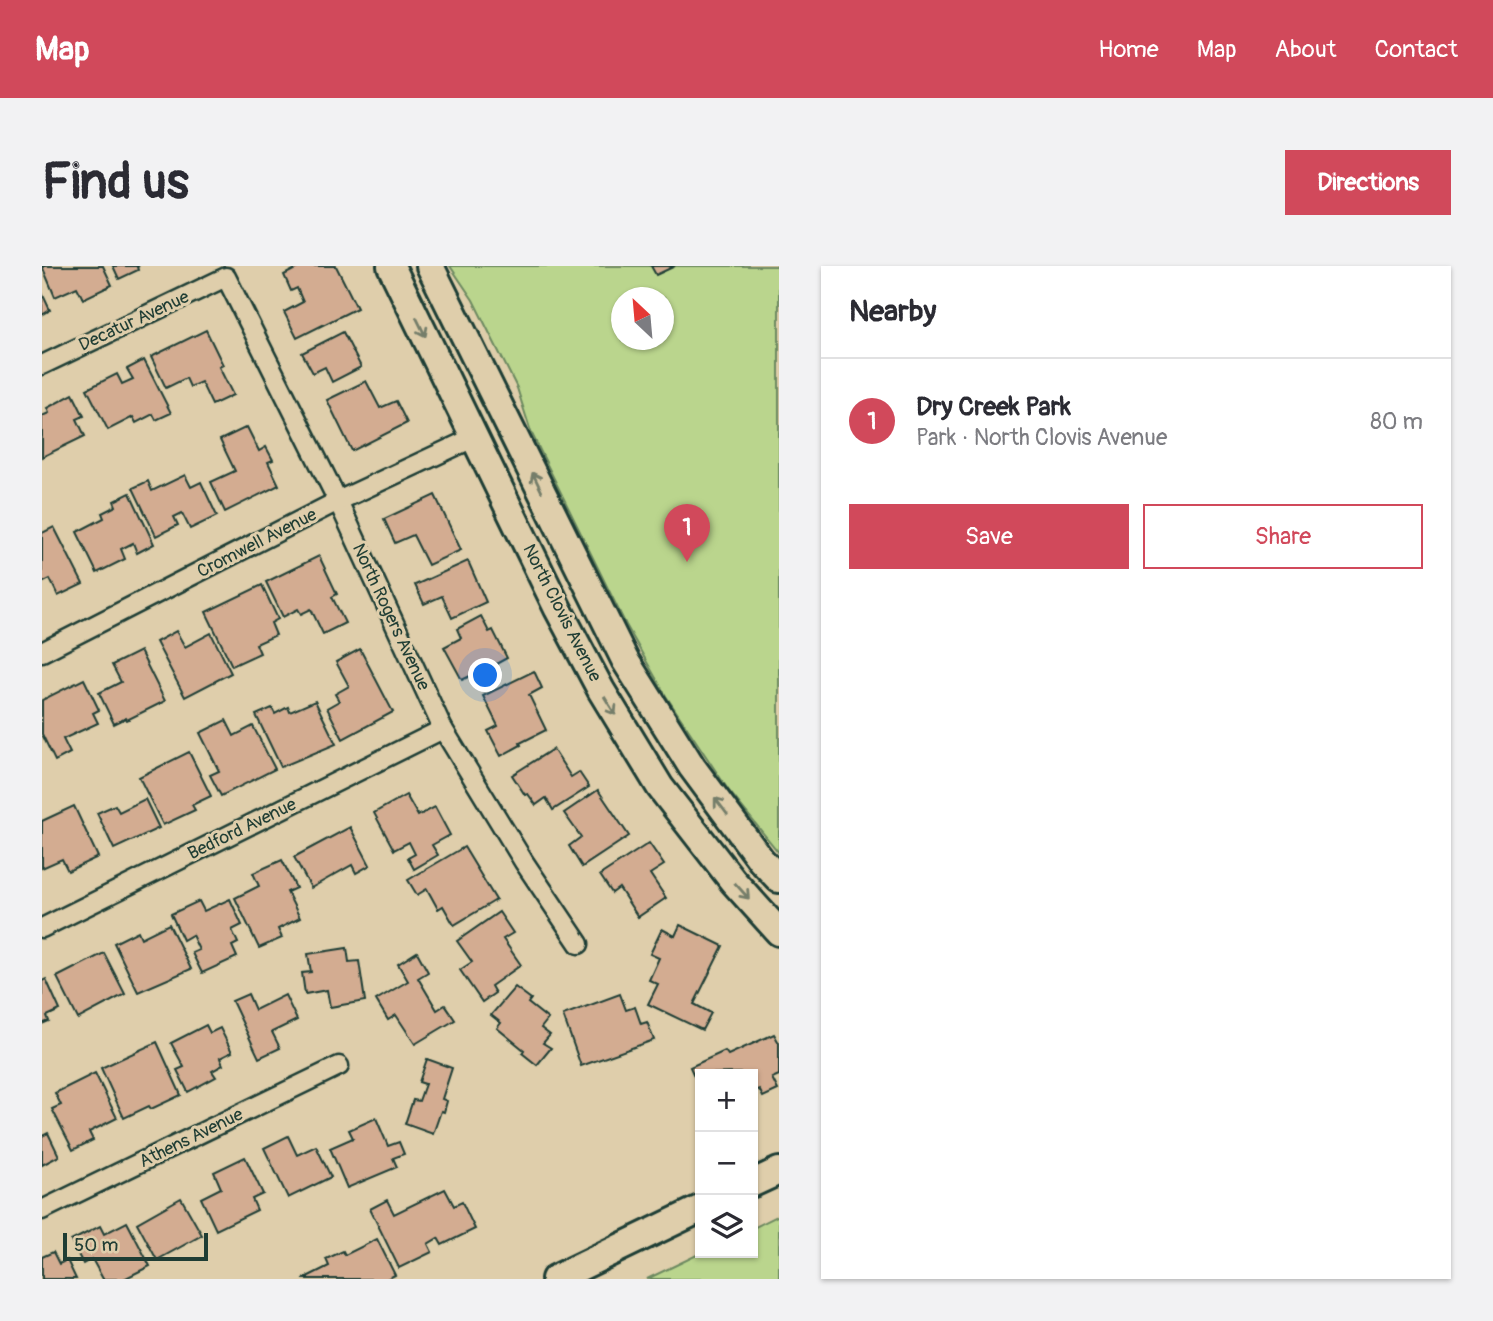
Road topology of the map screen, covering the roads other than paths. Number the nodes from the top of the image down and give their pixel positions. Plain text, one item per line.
1 (391, 266) edge
2 (430, 266) edge
3 (226, 277) joint
4 (42, 365) edge
5 (475, 437) junction
6 (338, 502) junction
7 (42, 652) edge
8 (625, 660) junction
9 (443, 729) junction
10 (779, 879) edge
11 (42, 928) edge
12 (779, 932) edge
13 (579, 944) dead end
14 (339, 1066) dead end
15 (779, 1171) edge
16 (758, 1181) edge
17 (42, 1210) edge
18 (695, 1211) edge
19 (555, 1279) edge

1 -> 5 main road, North Clovis Avenue
8 -> 2 main road, North Clovis Avenue
3 - 4 street, Decatur Avenue
3 - 6 street, North Rogers Avenue
5 - 6 street, Cromwell Avenue
5 - 8 main road
5 -> 12 main road, North Clovis Avenue
6 - 7 street, Cromwell Avenue
6 - 9 street, North Rogers Avenue
10 -> 8 main road, North Clovis Avenue
9 - 11 street, Bedford Avenue
9 - 13 street, North Rogers Avenue
14 - 17 street, Athens Avenue
15 - 16 main road
18 - 19 main road

